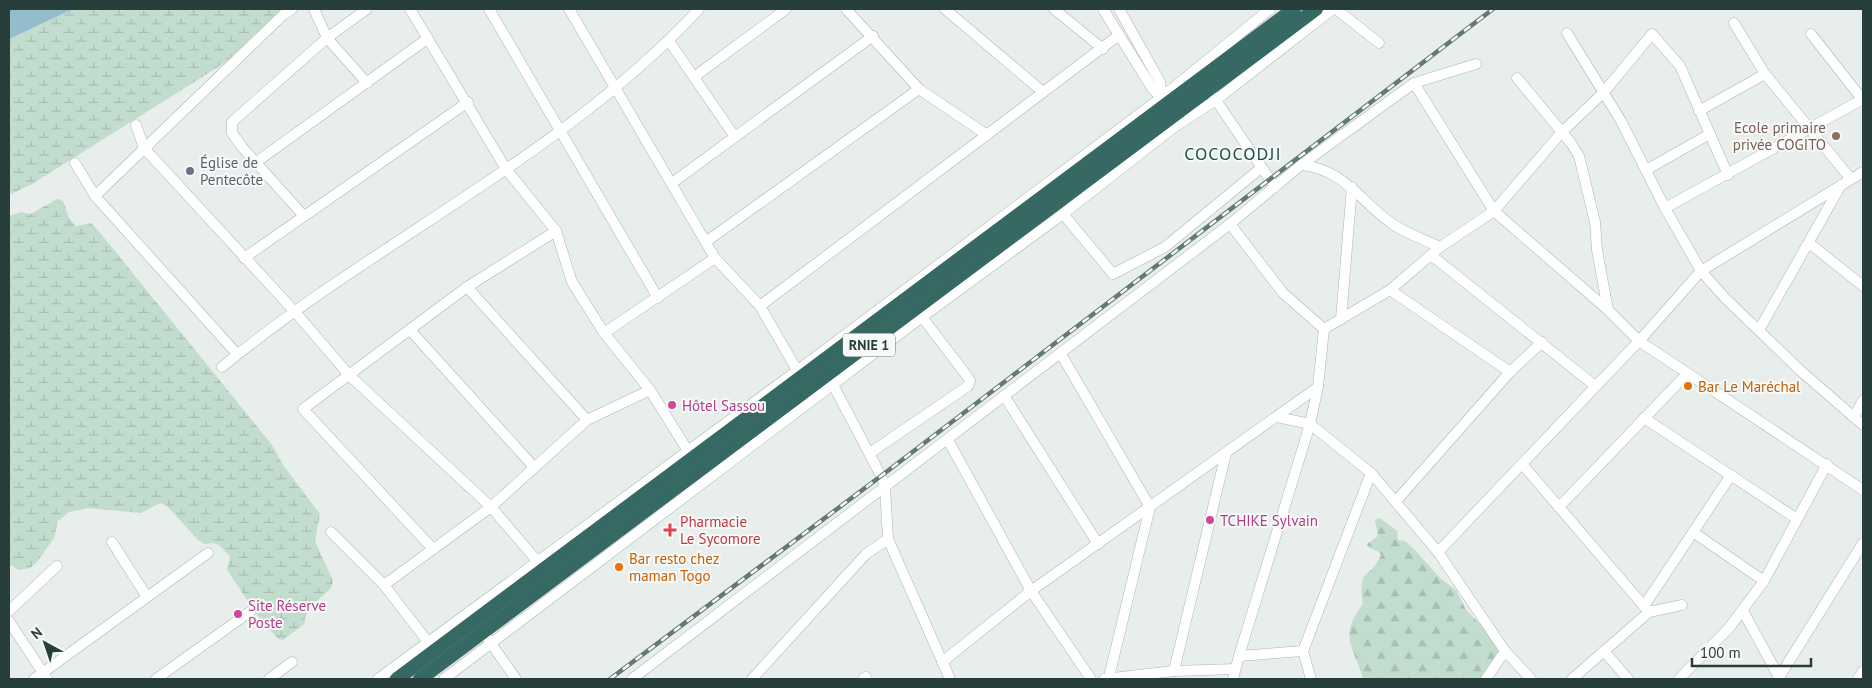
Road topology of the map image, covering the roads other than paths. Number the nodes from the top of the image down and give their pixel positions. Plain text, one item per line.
1 (292, 9) edge
2 (314, 9) edge
3 (367, 9) edge
4 (410, 9) edge
5 (489, 9) edge
6 (569, 9) edge
7 (699, 9) edge
8 (786, 9) edge
9 (846, 9) edge
10 (945, 9) edge
11 (1054, 9) edge
12 (1104, 9) edge
13 (1119, 9) edge
14 (1270, 9) edge
15 (1294, 9) edge
16 (1316, 9) edge
17 (1335, 9) edge
18 (1734, 23) dead end
19 (1567, 34) dead end
20 (1812, 34) dead end
21 (1119, 35) junction
22 (873, 36) junction
23 (327, 38) junction
24 (427, 39) junction
25 (669, 41) junction
26 (1379, 43) dead end
27 (1103, 49) junction
28 (1476, 64) dead end
29 (1765, 74) junction
30 (694, 77) junction
31 (1517, 78) dead end
32 (1199, 80) junction
33 (367, 83) junction
34 (1414, 83) junction
35 (615, 89) junction
36 (919, 89) junction
37 (1043, 92) junction
38 (1604, 92) junction
39 (1212, 96) junction
40 (1863, 99) edge
41 (1164, 101) junction
42 (468, 102) junction
43 (1699, 111) junction
44 (1179, 119) junction
45 (136, 125) dead end
46 (559, 130) junction
47 (1810, 130) junction
48 (1561, 133) junction
49 (986, 135) junction
50 (1708, 135) junction
51 (735, 137) junction
52 (144, 148) junction
53 (75, 163) dead end
54 (255, 163) junction
55 (1300, 165) junction
56 (1261, 168) junction
57 (506, 169) junction
58 (1646, 170) junction
59 (1863, 172) edge
60 (1728, 175) junction
61 (1846, 181) junction
62 (672, 183) junction
63 (1274, 187) junction
64 (1352, 187) junction
65 (95, 196) junction
66 (1665, 208) junction
67 (1494, 211) junction
68 (1063, 214) junction
69 (303, 215) junction
70 (1230, 224) junction
71 (556, 231) junction
72 (707, 241) junction
73 (1810, 243) junction
74 (1440, 247) junction
75 (1432, 255) junction
76 (244, 258) junction
77 (715, 258) junction
78 (1701, 271) junction
79 (1863, 286) edge
80 (467, 287) junction
81 (1390, 290) junction
82 (658, 298) junction
83 (760, 306) junction
84 (1608, 310) junction
85 (296, 313) junction
86 (922, 317) junction
87 (1341, 319) junction
88 (1324, 329) junction
89 (410, 330) junction
90 (1759, 330) junction
91 (604, 333) junction
92 (1639, 341) junction
93 (1542, 342) junction
94 (237, 354) junction
95 (1061, 354) junction
96 (222, 366) dead end
97 (798, 370) junction
98 (1510, 372) junction
99 (1686, 374) junction
100 (349, 375) junction
101 (831, 380) junction
102 (1594, 385) junction
103 (1318, 387) junction
104 (650, 390) junction
105 (1005, 396) junction
106 (1863, 400) edge
107 (1277, 417) junction
108 (1854, 417) junction
109 (1644, 418) junction
110 (587, 420) junction
111 (1310, 424) junction
112 (1863, 425) edge
113 (948, 440) junction
114 (688, 451) junction
115 (870, 453) junction
116 (1226, 453) junction
117 (1522, 464) junction
118 (1826, 464) junction
119 (534, 466) junction
120 (1372, 474) junction
121 (1731, 475) junction
122 (885, 486) junction
123 (1863, 490) edge
124 (1396, 501) junction
125 (491, 506) junction
126 (1150, 507) junction
127 (1559, 507) junction
128 (1797, 519) junction
129 (331, 532) dead end
130 (1693, 532) junction
131 (888, 539) junction
132 (112, 542) dead end
133 (1863, 543) edge
134 (1098, 544) junction
135 (433, 549) junction
136 (1438, 552) junction
137 (208, 553) dead end
138 (538, 562) junction
139 (57, 566) dead end
140 (1764, 581) junction
141 (384, 586) junction
142 (1031, 591) junction
143 (147, 597) junction
144 (1682, 605) dead end
145 (1646, 609) junction
146 (9, 611) edge
147 (251, 611) dead end
148 (1743, 612) junction
149 (9, 621) edge
150 (487, 638) junction
151 (428, 642) junction
152 (1303, 650) junction
153 (1505, 651) junction
154 (1604, 651) junction
155 (1238, 656) junction
156 (292, 662) dead end
157 (942, 662) junction
158 (1174, 671) junction
159 (1234, 674) edge
160 (41, 677) edge
161 (1106, 678) edge
162 (156, 679) edge
163 (269, 679) edge
164 (378, 679) edge
165 (397, 679) edge
166 (420, 679) edge
167 (444, 679) edge
168 (516, 679) edge
169 (632, 679) edge
170 (752, 679) edge
171 (950, 679) edge
172 (1091, 679) edge
173 (1312, 679) edge
174 (1486, 679) edge
175 (1532, 679) edge
176 (1572, 679) edge
177 (1628, 679) edge
178 (1679, 679) edge
179 (1779, 679) edge

1 - 52 street
2 - 23 street
3 - 23 street
4 - 24 street
5 - 46 street
6 - 35 street
7 - 25 street
8 - 30 street
9 - 22 street
10 - 37 street
11 - 27 street
12 - 21 street
13 - 41 street
14 - 41 street
15 - 32 highway, RNIE 1
16 - 39 highway, RNIE 1
17 - 26 street
17 - 39 street
18 - 29 street
19 - 38 street
20 - 40 street
21 - 27 street
21 - 41 street
22 - 36 street
22 - 51 street
23 - 33 street
23 - 54 street
24 - 33 street
24 - 42 street
25 - 30 street
25 - 35 street
27 - 37 street
28 - 34 street
29 - 43 street
29 - 47 street
30 - 51 street
31 - 48 street
32 - 39 street
32 - 41 highway, RNIE 1
33 - 54 street
34 - 55 street
34 - 67 street
35 - 46 street
35 - 62 street
36 - 49 street
36 - 72 street
37 - 49 street
38 - 43 street
38 - 48 street
38 - 58 street
39 - 44 highway, RNIE 1
39 - 56 street
40 - 47 street
41 - 44 street
41 - 97 street
41 - 165 highway, RNIE 1
42 - 57 street
42 - 69 street
43 - 50 street
44 - 68 street
44 - 101 highway, RNIE 1
45 - 52 street
46 - 57 street
46 - 82 street
47 - 60 street
47 - 61 street
48 - 67 street
48 - 84 street
49 - 83 street
50 - 58 street
50 - 60 street
51 - 62 street
52 - 65 street
52 - 76 street
53 - 65 street
54 - 69 street
55 - 63 street
55 - 64 street
56 - 63 street
56 - 68 street
57 - 71 street
57 - 85 street
58 - 66 street
59 - 61 street
60 - 66 street
61 - 73 street
61 - 78 street
62 - 72 street
63 - 70 street
64 - 74 street
64 - 87 street
65 - 94 street
66 - 78 street
67 - 74 street
67 - 84 street
68 - 86 street
69 - 76 street
70 - 88 street
70 - 95 street
71 - 80 street
71 - 91 street
72 - 77 street
73 - 79 street
73 - 90 street
74 - 75 street
75 - 81 street
75 - 93 street
76 - 85 street
77 - 82 street
77 - 83 street
78 - 90 street
78 - 92 street
80 - 89 street
80 - 110 street
81 - 87 street
81 - 98 street
82 - 91 street
83 - 97 street
84 - 92 street
85 - 94 street
85 - 100 street
86 - 101 street
86 - 115 street
87 - 88 street
88 - 103 street
89 - 100 street
89 - 119 street
90 - 108 street
91 - 104 street
92 - 99 street
92 - 102 street
93 - 98 street
93 - 102 street
94 - 96 street
95 - 105 street
95 - 126 street
97 - 114 street
98 - 124 street
99 - 109 street
99 - 118 street
100 - 125 street
100 - 135 street
101 - 115 street
101 - 150 highway, RNIE 1
102 - 117 street
103 - 107 street
103 - 111 street
104 - 110 street
104 - 114 street
105 - 113 street
105 - 134 street
106 - 108 street
107 - 111 street
107 - 116 street
108 - 112 street
109 - 121 street
109 - 127 street
110 - 119 street
111 - 120 street
111 - 155 street
113 - 122 street
113 - 142 street
114 - 138 street
115 - 122 street
116 - 126 street
116 - 158 street
117 - 127 street
117 - 136 street
118 - 123 street
118 - 128 street
119 - 125 street
120 - 124 street
120 - 152 street
121 - 128 street
121 - 130 street
122 - 131 street
122 - 169 street
124 - 136 street
125 - 135 street
125 - 138 street
126 - 134 street
126 - 161 street
127 - 145 street
128 - 140 street
129 - 141 street
130 - 140 street
130 - 145 street
131 - 157 street
131 - 170 street
132 - 143 street
133 - 179 street
134 - 142 street
135 - 141 street
136 - 153 street
137 - 143 street
138 - 151 street
139 - 146 street
140 - 148 street
141 - 151 street
142 - 157 street
142 - 172 street
143 - 160 street
144 - 145 street
145 - 154 street
147 - 162 street
148 - 178 street
148 - 179 street
149 - 160 street
150 - 166 highway, RNIE 1
150 - 167 street
150 - 168 street
151 - 164 street
152 - 155 street
152 - 173 street
153 - 174 street
153 - 175 street
154 - 176 street
154 - 177 street
155 - 159 street
156 - 163 street
157 - 171 street
158 - 159 street
158 - 161 street

